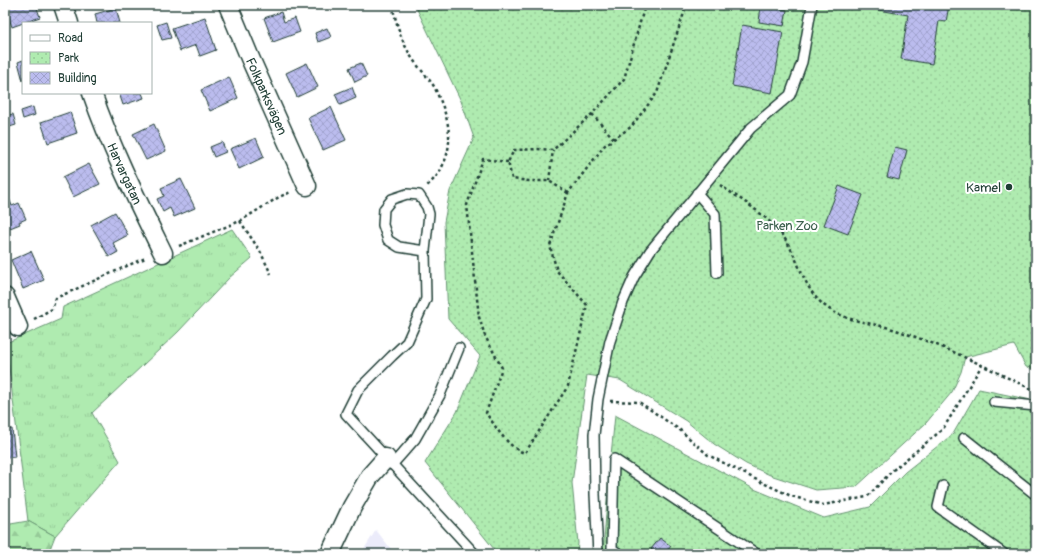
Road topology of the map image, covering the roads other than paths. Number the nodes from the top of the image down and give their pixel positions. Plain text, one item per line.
1 (63, 5) edge
2 (228, 5) edge
3 (812, 5) edge
4 (69, 22) edge
5 (92, 94) edge
6 (307, 186) road end
7 (698, 193) junction
8 (425, 251) junction
9 (163, 252) road end
10 (717, 273) dead end
11 (5, 297) edge
12 (18, 327) road end
13 (459, 348) dead end
14 (994, 402) dead end
15 (1036, 406) edge
16 (964, 438) dead end
17 (389, 461) junction
18 (943, 486) dead end
19 (1036, 495) edge
20 (615, 552) edge
21 (330, 554) edge
22 (475, 554) edge
23 (598, 554) edge
24 (757, 554) edge
25 (1004, 554) edge

1 - 4 street
2 - 6 street, Folkparksvägen
3 - 7 lane
5 - 9 street, Harvargatan
7 - 10 lane
7 - 23 lane
8 - 8 lane
8 - 17 lane
11 - 12 street
13 - 17 lane
14 - 15 lane
16 - 19 lane
17 - 21 street
17 - 22 lane
18 - 25 lane
20 - 24 lane

